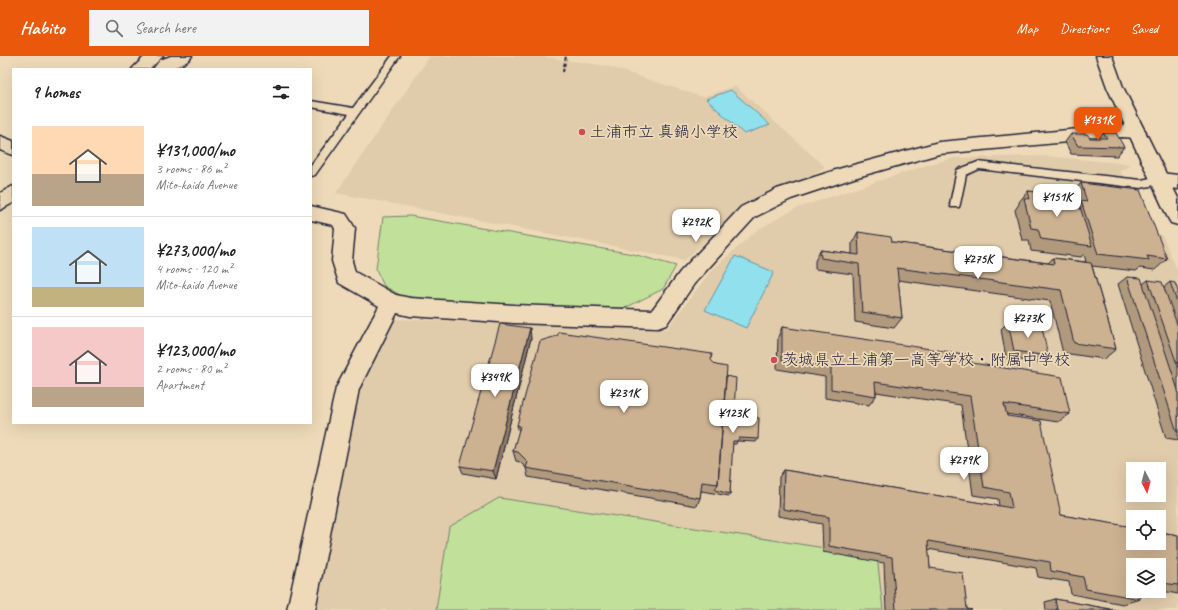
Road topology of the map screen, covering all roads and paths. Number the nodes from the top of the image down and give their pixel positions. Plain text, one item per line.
1 (154, 56) edge
2 (184, 56) edge
3 (396, 56) edge
4 (566, 56) edge
5 (1104, 56) edge
6 (141, 68) edge
7 (162, 68) edge
8 (563, 72) dead end
9 (312, 104) edge
10 (355, 112) junction
11 (1137, 132) junction
12 (0, 142) edge
13 (12, 148) edge
14 (312, 171) edge
15 (1169, 181) edge
16 (12, 194) edge
17 (0, 203) edge
18 (955, 204) dead end
19 (312, 213) edge
20 (1178, 218) edge
21 (391, 303) junction
22 (301, 610) edge

1 - 6 main road
2 - 7 main road
3 - 10 lane
4 - 8 path
5 - 11 main road
9 - 10 lane
10 - 14 lane
11 - 15 main road
11 - 21 main road
12 - 13 main road
15 - 18 lane
15 - 20 main road
16 - 17 main road
19 - 21 main road
21 - 22 main road

